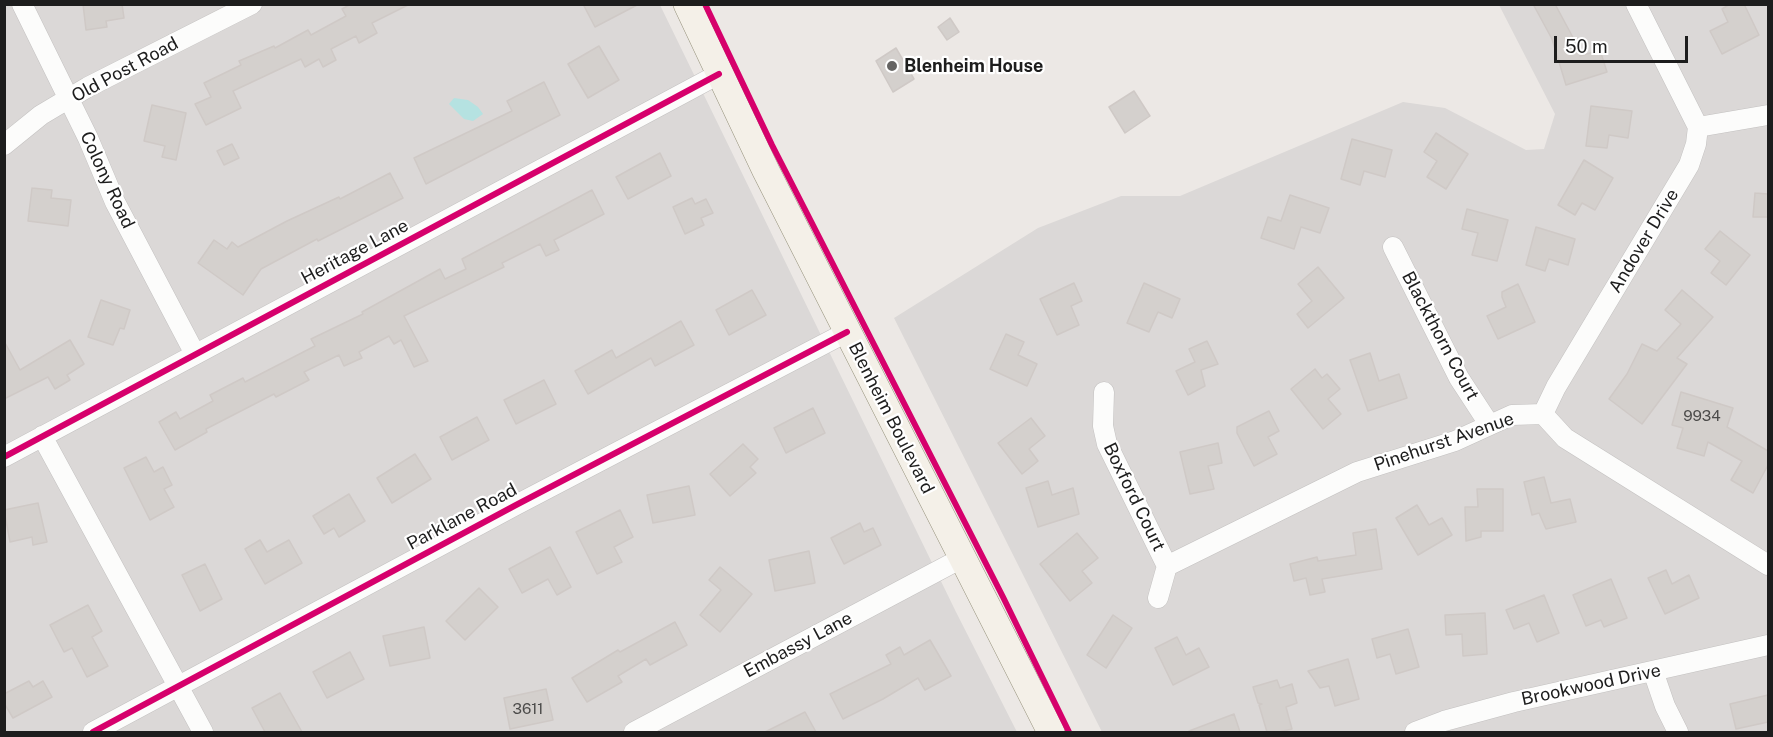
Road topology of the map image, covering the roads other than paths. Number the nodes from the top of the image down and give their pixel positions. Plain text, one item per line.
1 (22, 4) edge
2 (252, 4) edge
3 (687, 4) edge
4 (1636, 4) edge
5 (719, 74) junction
6 (69, 99) junction
7 (1768, 115) edge
8 (1698, 127) junction
9 (4, 145) edge
10 (1394, 247) dead end
11 (847, 332) junction
12 (195, 354) junction
13 (1104, 392) dead end
14 (1543, 414) junction
15 (1489, 424) junction
16 (42, 436) junction
17 (4, 457) edge
18 (962, 558) junction
19 (1768, 565) edge
20 (1167, 566) junction
21 (1158, 598) dead end
22 (1768, 645) edge
23 (1653, 671) junction
24 (178, 687) junction
25 (93, 732) edge
26 (203, 732) edge
27 (634, 732) edge
28 (1051, 732) edge
29 (1415, 732) edge
30 (1678, 732) edge

1 - 6 street, Colony Road
2 - 6 street, Old Post Road
3 - 5 main road, Blenheim Boulevard
4 - 8 street
5 - 11 main road, Blenheim Boulevard
5 - 12 street, Heritage Lane
6 - 9 street, Old Post Road
6 - 12 street, Colony Road
7 - 8 street
8 - 14 street, Andover Drive
10 - 15 street, Blackthorn Court
11 - 18 main road, Blenheim Boulevard
11 - 24 street, Parklane Road
12 - 16 street, Heritage Lane
13 - 20 street, Boxford Court
14 - 15 street, Pinehurst Avenue
14 - 19 street
15 - 20 street, Pinehurst Avenue
16 - 17 street, Heritage Lane
16 - 24 street
18 - 27 street, Embassy Lane
18 - 28 main road, Blenheim Boulevard
20 - 21 street
22 - 23 street, Brookwood Drive
23 - 29 street, Brookwood Drive
23 - 30 street
24 - 25 street, Parklane Road
24 - 26 street

